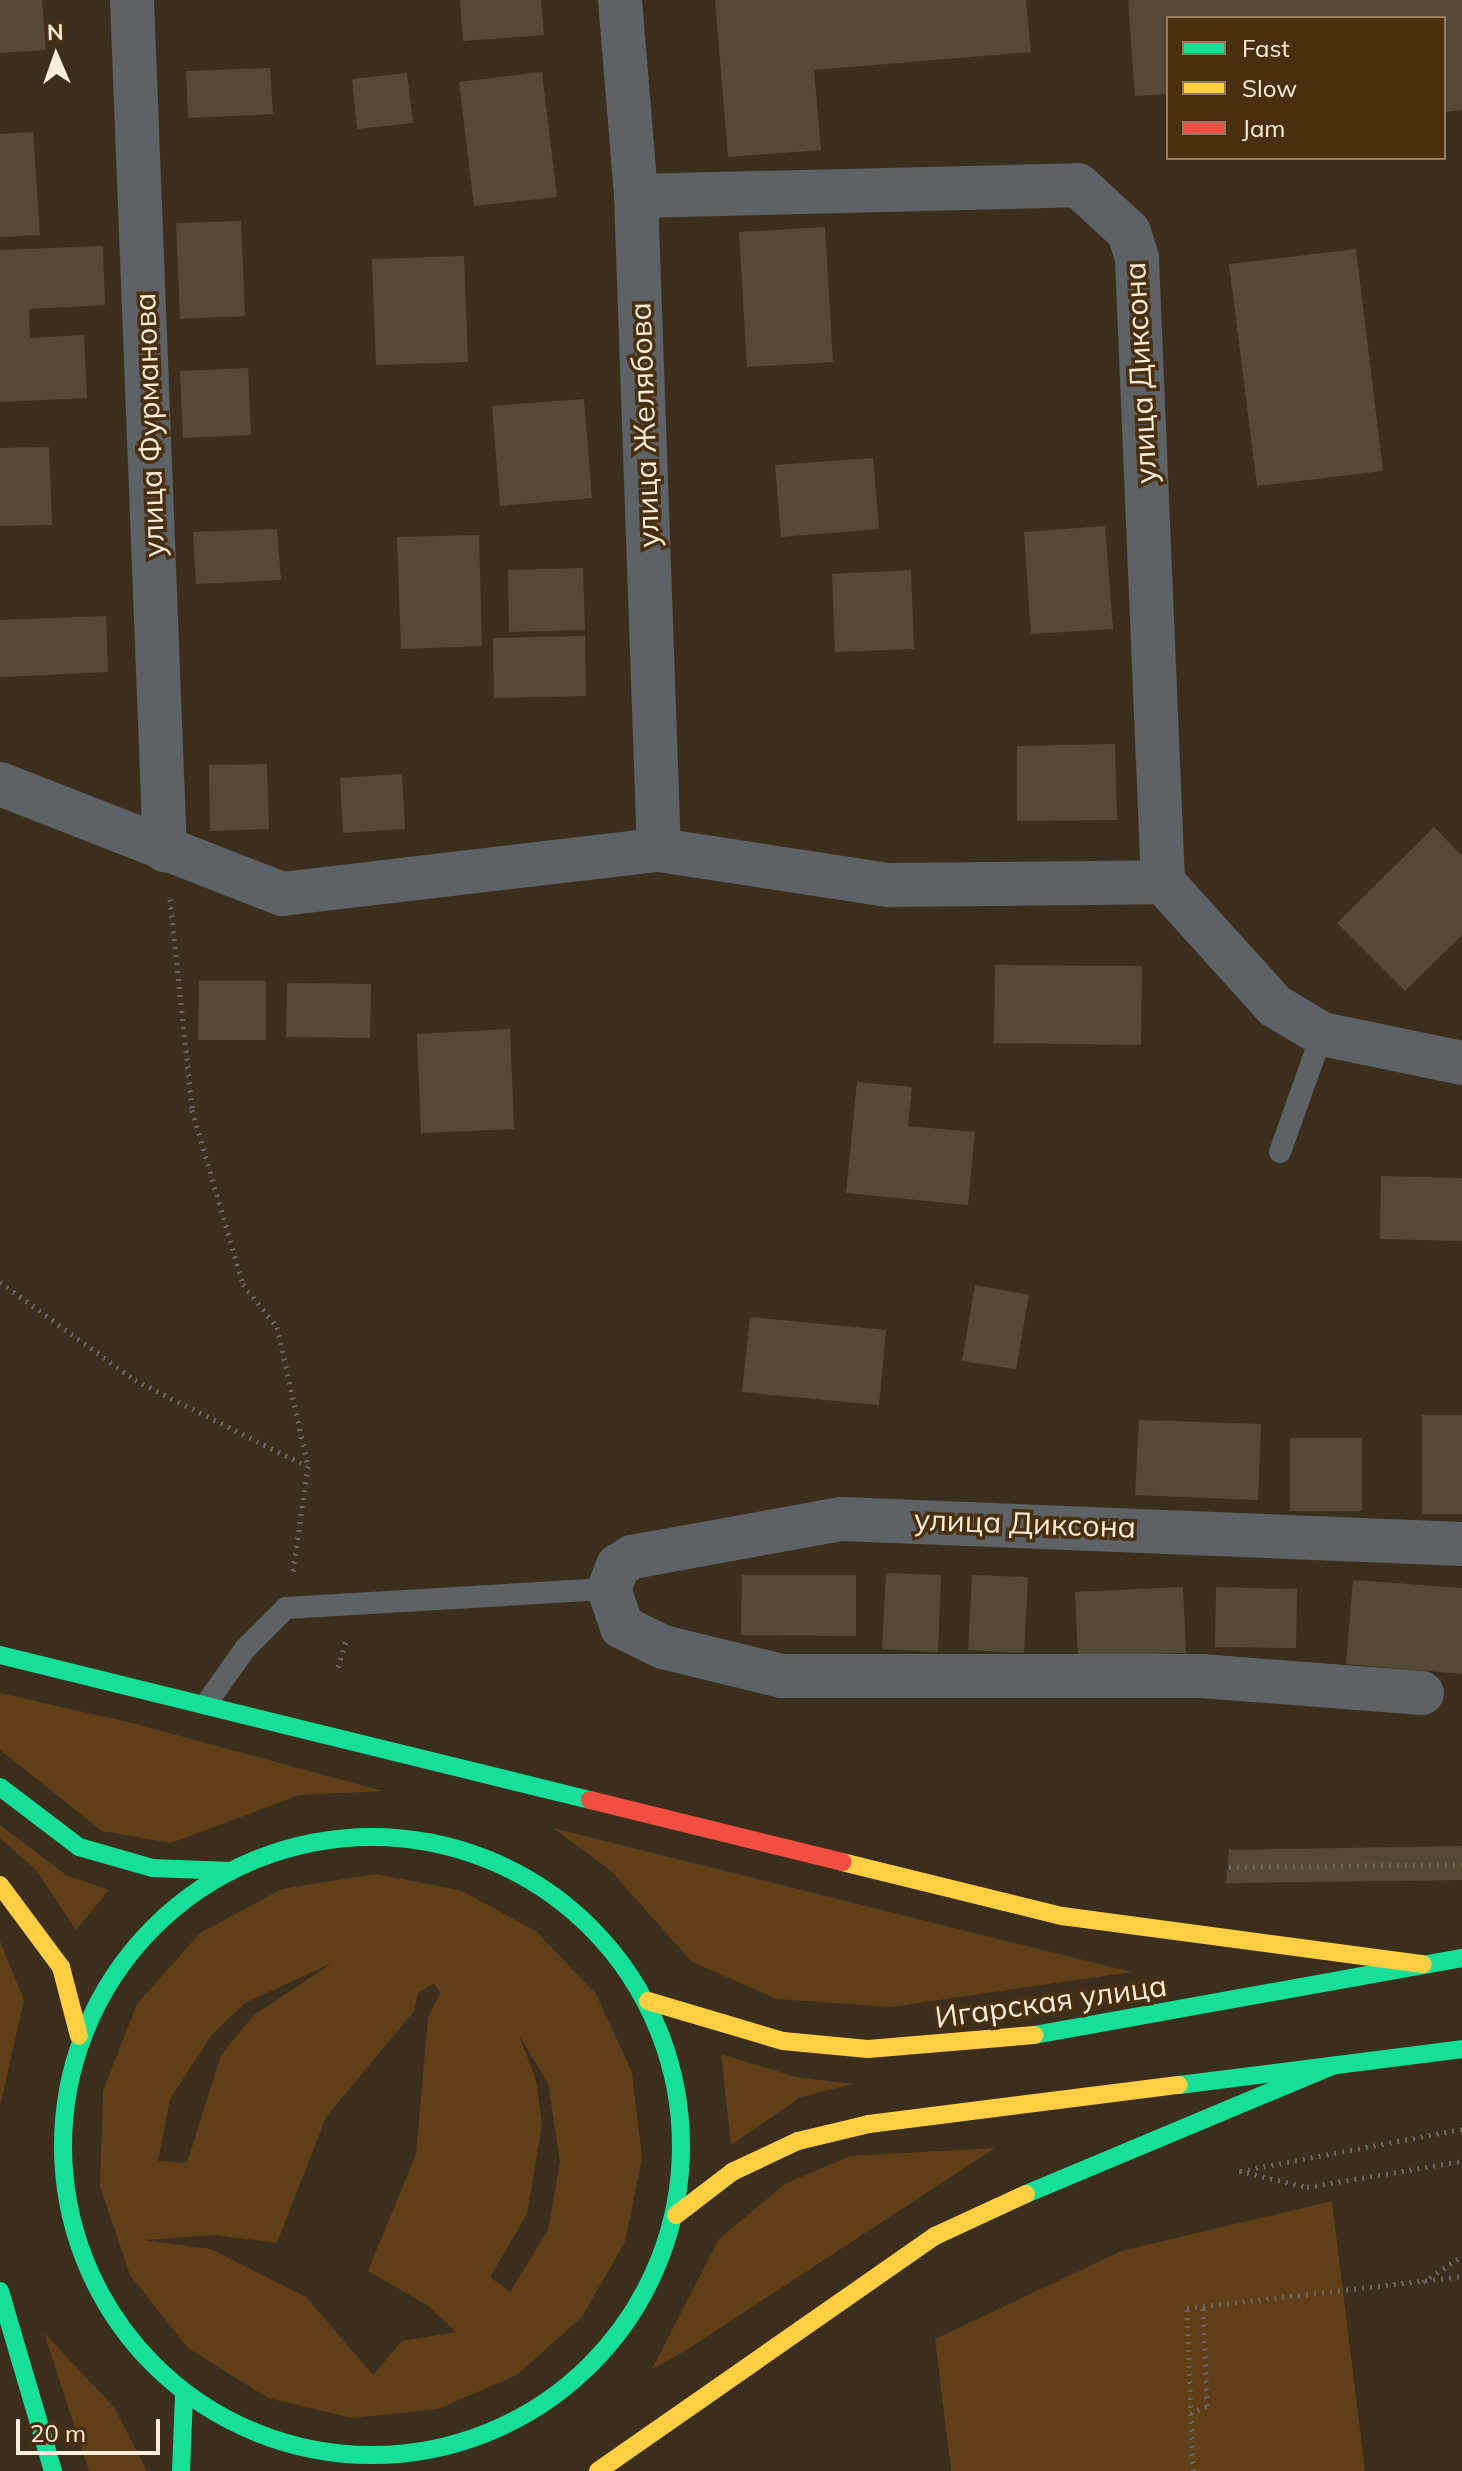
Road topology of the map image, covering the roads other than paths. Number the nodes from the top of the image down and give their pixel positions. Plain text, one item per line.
1 (132, 0) edge
2 (620, 0) edge
3 (636, 196) junction
4 (0, 784) edge
5 (165, 850) junction
6 (659, 850) junction
7 (1163, 882) junction
8 (1322, 1034) junction
9 (1462, 1063) edge
10 (1280, 1152) dead end
11 (1462, 1544) edge
12 (609, 1589) junction
13 (0, 1655) edge
14 (1422, 1693) dead end
15 (206, 1704) junction
16 (0, 1787) edge
17 (231, 1871) junction
18 (0, 1885) edge
19 (1462, 1958) edge
20 (1423, 1964) junction
21 (648, 2001) junction
22 (79, 2036) junction
23 (1462, 2049) edge
24 (1332, 2066) junction
25 (676, 2215) junction
26 (0, 2291) edge
27 (184, 2395) junction
28 (366, 2454) junction
29 (53, 2471) edge
30 (181, 2471) edge
31 (342, 2471) edge
32 (598, 2471) edge

1 - 5 street, улица Фурманова
2 - 3 street, улица Желябова
3 - 6 street, улица Желябова
3 - 7 street, улица Диксона
4 - 5 street
5 - 6 street
6 - 7 street
7 - 8 street
8 - 9 street
8 - 10 lane
11 - 12 street, улица Диксона
12 - 14 street
12 - 15 lane
13 - 15 main road
15 - 20 main road
16 - 17 main road
17 - 21 main road
17 - 22 main road
18 - 22 main road
19 - 20 main road, Игарская улица
20 - 21 main road, Игарская улица
21 - 25 main road
22 - 27 main road
23 - 24 main road
24 - 25 main road
24 - 32 main road
25 - 28 main road
26 - 29 main road
27 - 28 main road
27 - 30 main road
28 - 31 main road

